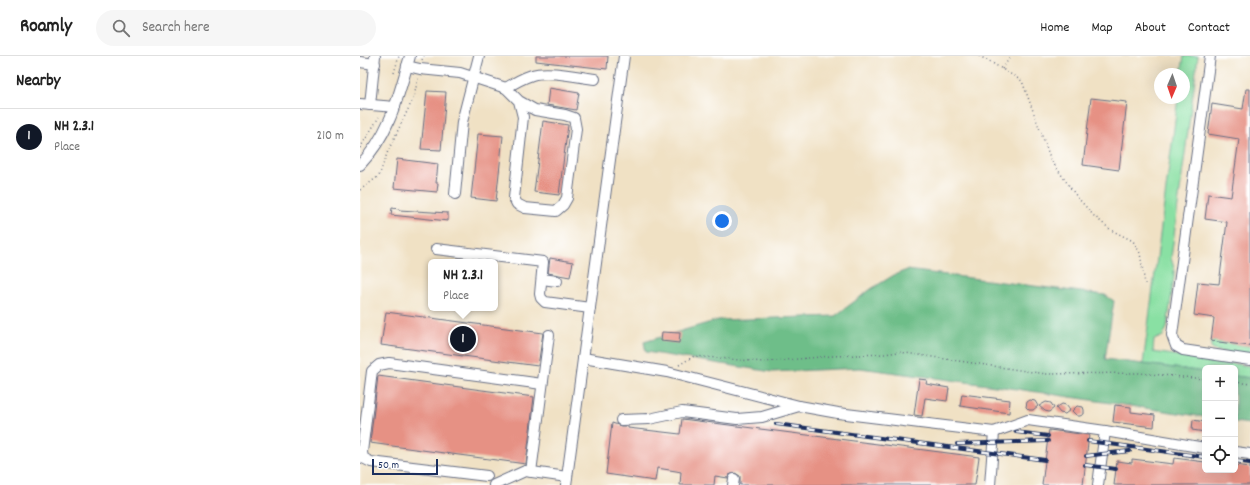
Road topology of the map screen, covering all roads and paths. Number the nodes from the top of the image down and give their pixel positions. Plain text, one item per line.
1 (479, 56) edge
2 (624, 56) edge
3 (980, 56) edge
4 (1011, 56) edge
5 (1210, 56) edge
6 (375, 60) edge
7 (409, 61) edge
8 (360, 62) edge
9 (420, 69) junction
10 (1002, 69) junction
11 (474, 78) junction
12 (595, 80) dead end
13 (506, 88) junction
14 (518, 100) junction
15 (365, 105) edge
16 (396, 107) junction
17 (360, 165) edge
18 (360, 190) edge
19 (455, 194) dead end
20 (436, 249) dead end
21 (542, 279) junction
22 (556, 281) dead end
23 (1145, 284) dead end
24 (590, 308) junction
25 (549, 335) dead end
26 (583, 358) junction
27 (1250, 360) edge
28 (667, 372) junction
29 (1202, 379) edge
30 (1238, 382) edge
31 (542, 384) junction
32 (1250, 384) edge
33 (799, 406) junction
34 (621, 420) dead end
35 (1105, 431) junction
36 (994, 432) junction
37 (1202, 447) edge
38 (1238, 452) edge
39 (1250, 454) edge
40 (531, 472) junction
41 (487, 476) dead end
42 (566, 481) edge
43 (494, 485) edge
44 (990, 485) edge
45 (1098, 485) edge

1 - 11 street
2 - 24 street
3 - 10 path
4 - 10 path
5 - 27 street
6 - 8 street
6 - 15 street
7 - 9 street
7 - 16 street
9 - 11 street
9 - 18 path
10 - 23 path
11 - 13 street
11 - 19 street
12 - 13 street
13 - 14 street
14 - 14 street
15 - 16 street
16 - 17 street
20 - 21 street
21 - 22 street
21 - 24 street
24 - 26 street
25 - 31 street
26 - 28 street
26 - 42 street
28 - 29 path
28 - 33 street
30 - 32 path
31 - 40 street
31 - 41 street
33 - 34 street
33 - 36 street
35 - 36 street
35 - 37 street
35 - 45 street
36 - 44 street
38 - 39 street
40 - 42 street
40 - 43 street

